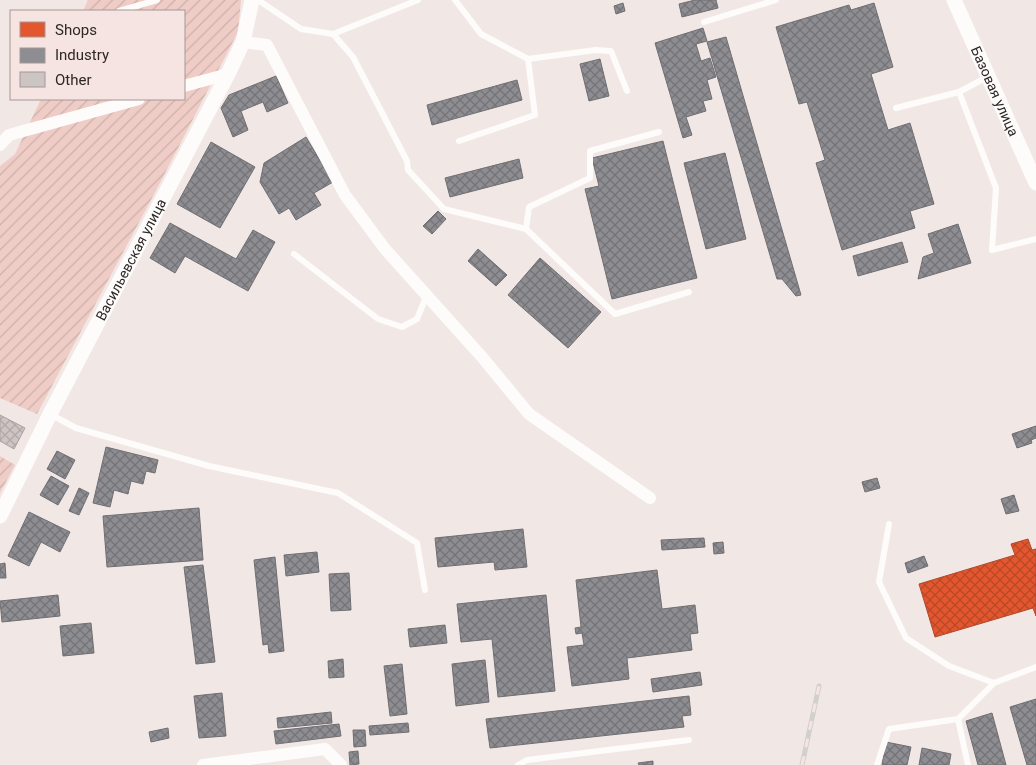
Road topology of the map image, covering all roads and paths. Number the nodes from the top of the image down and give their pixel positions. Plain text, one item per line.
1 (157, 0) edge
2 (252, 0) edge
3 (258, 0) edge
4 (418, 0) edge
5 (455, 0) edge
6 (776, 0) edge
7 (954, 0) edge
8 (122, 10) edge
9 (704, 22) dead end
10 (334, 34) junction
11 (243, 42) junction
12 (528, 59) junction
13 (228, 74) junction
14 (988, 76) junction
15 (185, 86) edge
16 (627, 91) dead end
17 (959, 92) junction
18 (135, 100) edge
19 (896, 108) dead end
20 (659, 132) dead end
21 (460, 141) dead end
22 (0, 144) edge
23 (1036, 183) edge
24 (526, 229) junction
25 (1036, 239) edge
26 (294, 254) dead end
27 (689, 292) dead end
28 (426, 297) junction
29 (50, 414) junction
30 (650, 498) dead end
31 (0, 516) edge
32 (889, 524) dead end
33 (425, 590) dead end
34 (1036, 667) edge
35 (994, 683) junction
36 (958, 719) junction
37 (689, 740) dead end
38 (203, 765) edge
39 (341, 765) edge
40 (518, 765) edge
41 (877, 765) edge
42 (968, 765) edge

1 - 8 lane
2 - 11 street, Васильевская улица
3 - 10 lane
4 - 10 lane
5 - 12 lane
6 - 9 lane
7 - 14 street, Базовая улица
10 - 24 lane
11 - 13 street, Васильевская улица
11 - 28 street
12 - 16 lane
12 - 21 lane
13 - 15 street
13 - 29 street, Васильевская улица
14 - 17 lane
14 - 23 street, Базовая улица
17 - 19 lane
17 - 25 lane
18 - 22 street
20 - 24 lane
24 - 27 lane
26 - 28 lane
28 - 30 street
29 - 31 street, Васильевская улица
29 - 33 lane
32 - 35 lane
34 - 35 lane
35 - 36 lane
36 - 41 lane
36 - 42 lane
37 - 40 lane
38 - 39 street

